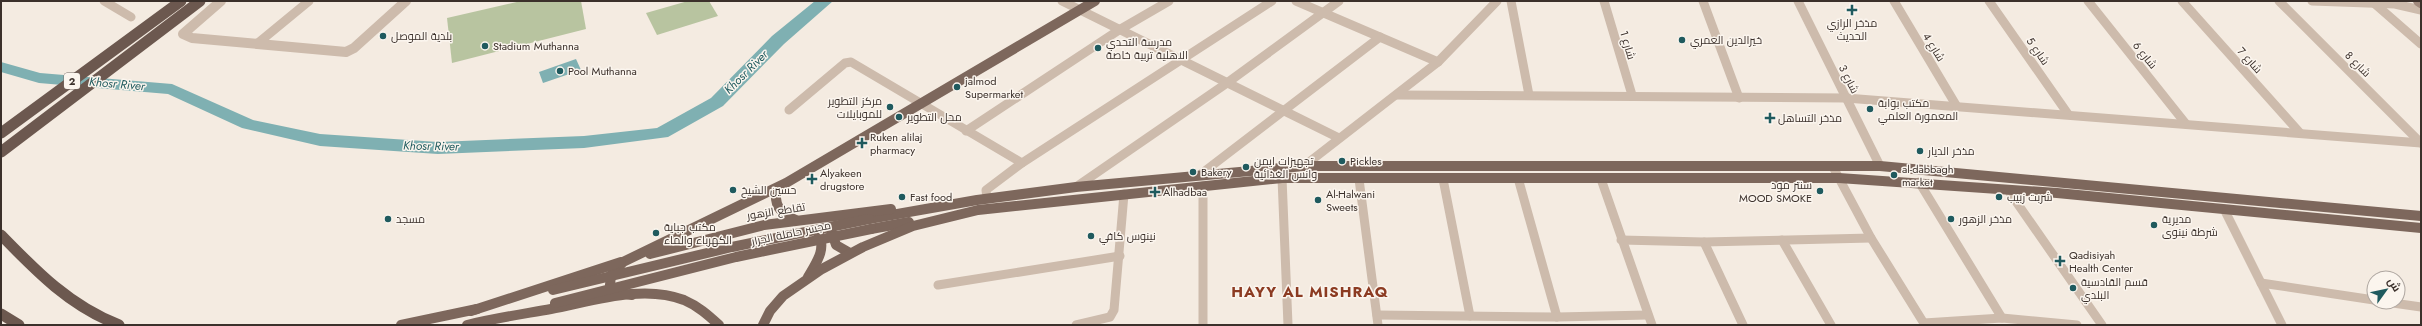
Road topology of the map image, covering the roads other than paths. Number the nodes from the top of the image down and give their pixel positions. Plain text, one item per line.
1 (104, 1) edge
2 (181, 1) edge
3 (200, 1) edge
4 (221, 1) edge
5 (309, 1) edge
6 (406, 1) edge
7 (1062, 1) edge
8 (1095, 1) edge
9 (1169, 1) edge
10 (1272, 1) edge
11 (1296, 1) edge
12 (1339, 1) edge
13 (1497, 1) edge
14 (1511, 1) edge
15 (1604, 1) edge
16 (1703, 1) edge
17 (1798, 1) edge
18 (1894, 1) edge
19 (1989, 1) edge
20 (2088, 1) edge
21 (2182, 1) edge
22 (2279, 1) edge
23 (2312, 1) edge
24 (2418, 1) edge
25 (2396, 2) edge
26 (2374, 3) junction
27 (2421, 3) edge
28 (1079, 10) junction
29 (2421, 10) edge
30 (1322, 13) junction
31 (131, 17) dead end
32 (1119, 30) junction
33 (1380, 37) junction
34 (258, 43) junction
35 (2421, 44) edge
36 (1182, 61) junction
37 (1438, 62) junction
38 (1227, 83) junction
39 (1397, 95) junction
40 (1530, 95) junction
41 (1632, 95) junction
42 (1739, 98) junction
43 (1846, 98) junction
44 (922, 104) junction
45 (1956, 105) junction
46 (789, 110) dead end
47 (1284, 111) junction
48 (2068, 114) junction
49 (2186, 124) junction
50 (966, 131) junction
51 (1, 133) edge
52 (2300, 133) junction
53 (1339, 138) junction
54 (2421, 143) edge
55 (1, 152) edge
56 (1022, 163) junction
57 (1304, 166) junction
58 (1880, 166) junction
59 (1833, 167) junction
60 (1201, 174) junction
61 (1282, 178) junction
62 (1518, 178) junction
63 (1839, 178) junction
64 (1359, 179) junction
65 (1443, 179) junction
66 (1601, 179) junction
67 (1919, 182) junction
68 (786, 183) junction
69 (1203, 186) junction
70 (1076, 187) junction
71 (2008, 190) junction
72 (1124, 194) junction
73 (981, 203) junction
74 (2224, 209) junction
75 (843, 215) junction
76 (2421, 216) edge
77 (795, 220) junction
78 (870, 224) junction
79 (2421, 228) edge
80 (1871, 238) junction
81 (2, 240) edge
82 (1621, 240) junction
83 (1782, 240) junction
84 (1704, 242) junction
85 (850, 253) junction
86 (1120, 256) junction
87 (623, 262) junction
88 (586, 272) junction
89 (807, 278) junction
90 (2261, 283) junction
91 (938, 285) dead end
92 (632, 294) junction
93 (2366, 299) edge
94 (593, 301) junction
95 (2406, 305) edge
96 (2421, 308) edge
97 (471, 310) junction
98 (1, 314) edge
99 (1648, 315) junction
100 (1470, 316) junction
101 (1556, 317) junction
102 (2002, 318) junction
103 (1377, 320) edge
104 (469, 324) edge
105 (1924, 324) edge
106 (19, 325) edge
107 (119, 325) edge
108 (400, 325) edge
109 (719, 325) edge
110 (763, 325) edge
111 (1076, 325) edge
112 (1203, 325) edge
113 (1288, 325) edge
114 (1652, 325) edge
115 (1743, 325) edge
116 (1831, 325) edge
117 (2077, 325) edge
118 (2102, 325) edge
119 (2282, 325) edge

1 - 31 street
2 - 51 highway, 2
3 - 55 highway, 2
4 - 34 street
5 - 34 street
6 - 34 street
7 - 28 street
8 - 28 main road
9 - 32 street
10 - 36 street
11 - 30 street
12 - 30 street
13 - 37 street
14 - 40 street
15 - 41 street, شارع 1
16 - 42 street
17 - 43 street, شارع 3
18 - 45 street, شارع 4
19 - 48 street, شارع 5
20 - 49 street, شارع 6
21 - 52 street, شارع 7
22 - 54 street, شارع 8
23 - 26 street
24 - 27 main road
25 - 26 street
25 - 29 street
26 - 35 street
28 - 32 street
28 - 44 main road
30 - 33 street
30 - 38 street
32 - 36 street
32 - 50 street
33 - 37 street
33 - 47 street
36 - 38 street
36 - 56 street
37 - 39 street
38 - 47 street
38 - 70 street
39 - 40 street
39 - 53 street
40 - 41 street
41 - 42 street
42 - 43 street
43 - 45 street
43 - 58 street, شارع 3
44 - 46 street
44 - 50 street
44 - 68 main road
45 - 48 street
47 - 53 street
47 - 60 street
48 - 49 street
49 - 52 street
50 - 56 street
52 - 54 street
53 - 57 street
56 - 73 street
57 - 59 main road
57 - 60 main road
58 - 59 main road
58 - 76 main road
59 - 63 street
60 - 70 main road
61 - 64 main road
61 - 69 main road
61 - 113 street
62 - 65 main road
62 - 66 main road
62 - 101 street
63 - 66 main road
63 - 67 main road
63 - 80 street
64 - 65 main road
64 - 103 street
65 - 100 street
66 - 82 street
67 - 71 main road
67 - 102 street
68 - 77 main road
68 - 87 main road
69 - 72 main road
69 - 112 street
70 - 73 main road
71 - 74 main road
71 - 118 street
72 - 73 main road
72 - 86 street
73 - 75 main road, تقاطع الزهور
73 - 78 main road, مجسر حاملة الجرار
73 - 85 main road
74 - 79 main road
74 - 90 street
75 - 77 main road, تقاطع الزهور
75 - 85 main road
77 - 87 main road, تقاطع الزهور
77 - 89 main road
78 - 97 main road, مجسر حاملة الجرار, bridge
78 - 104 main road, مجسر حاملة الجرار, bridge
80 - 83 street
80 - 105 street
81 - 107 highway
82 - 84 street
82 - 99 street
83 - 84 street
83 - 116 street
84 - 115 street
85 - 89 main road
86 - 91 street
86 - 111 street
87 - 88 main road, تقاطع الزهور
87 - 92 main road
88 - 94 main road
88 - 97 main road, تقاطع الزهور
89 - 110 main road
90 - 93 street
90 - 119 street
92 - 94 main road
92 - 109 main road
94 - 104 main road
95 - 96 street
97 - 108 main road
98 - 106 highway
99 - 101 street
99 - 114 street
100 - 101 street
100 - 103 street
102 - 105 street
102 - 117 street

